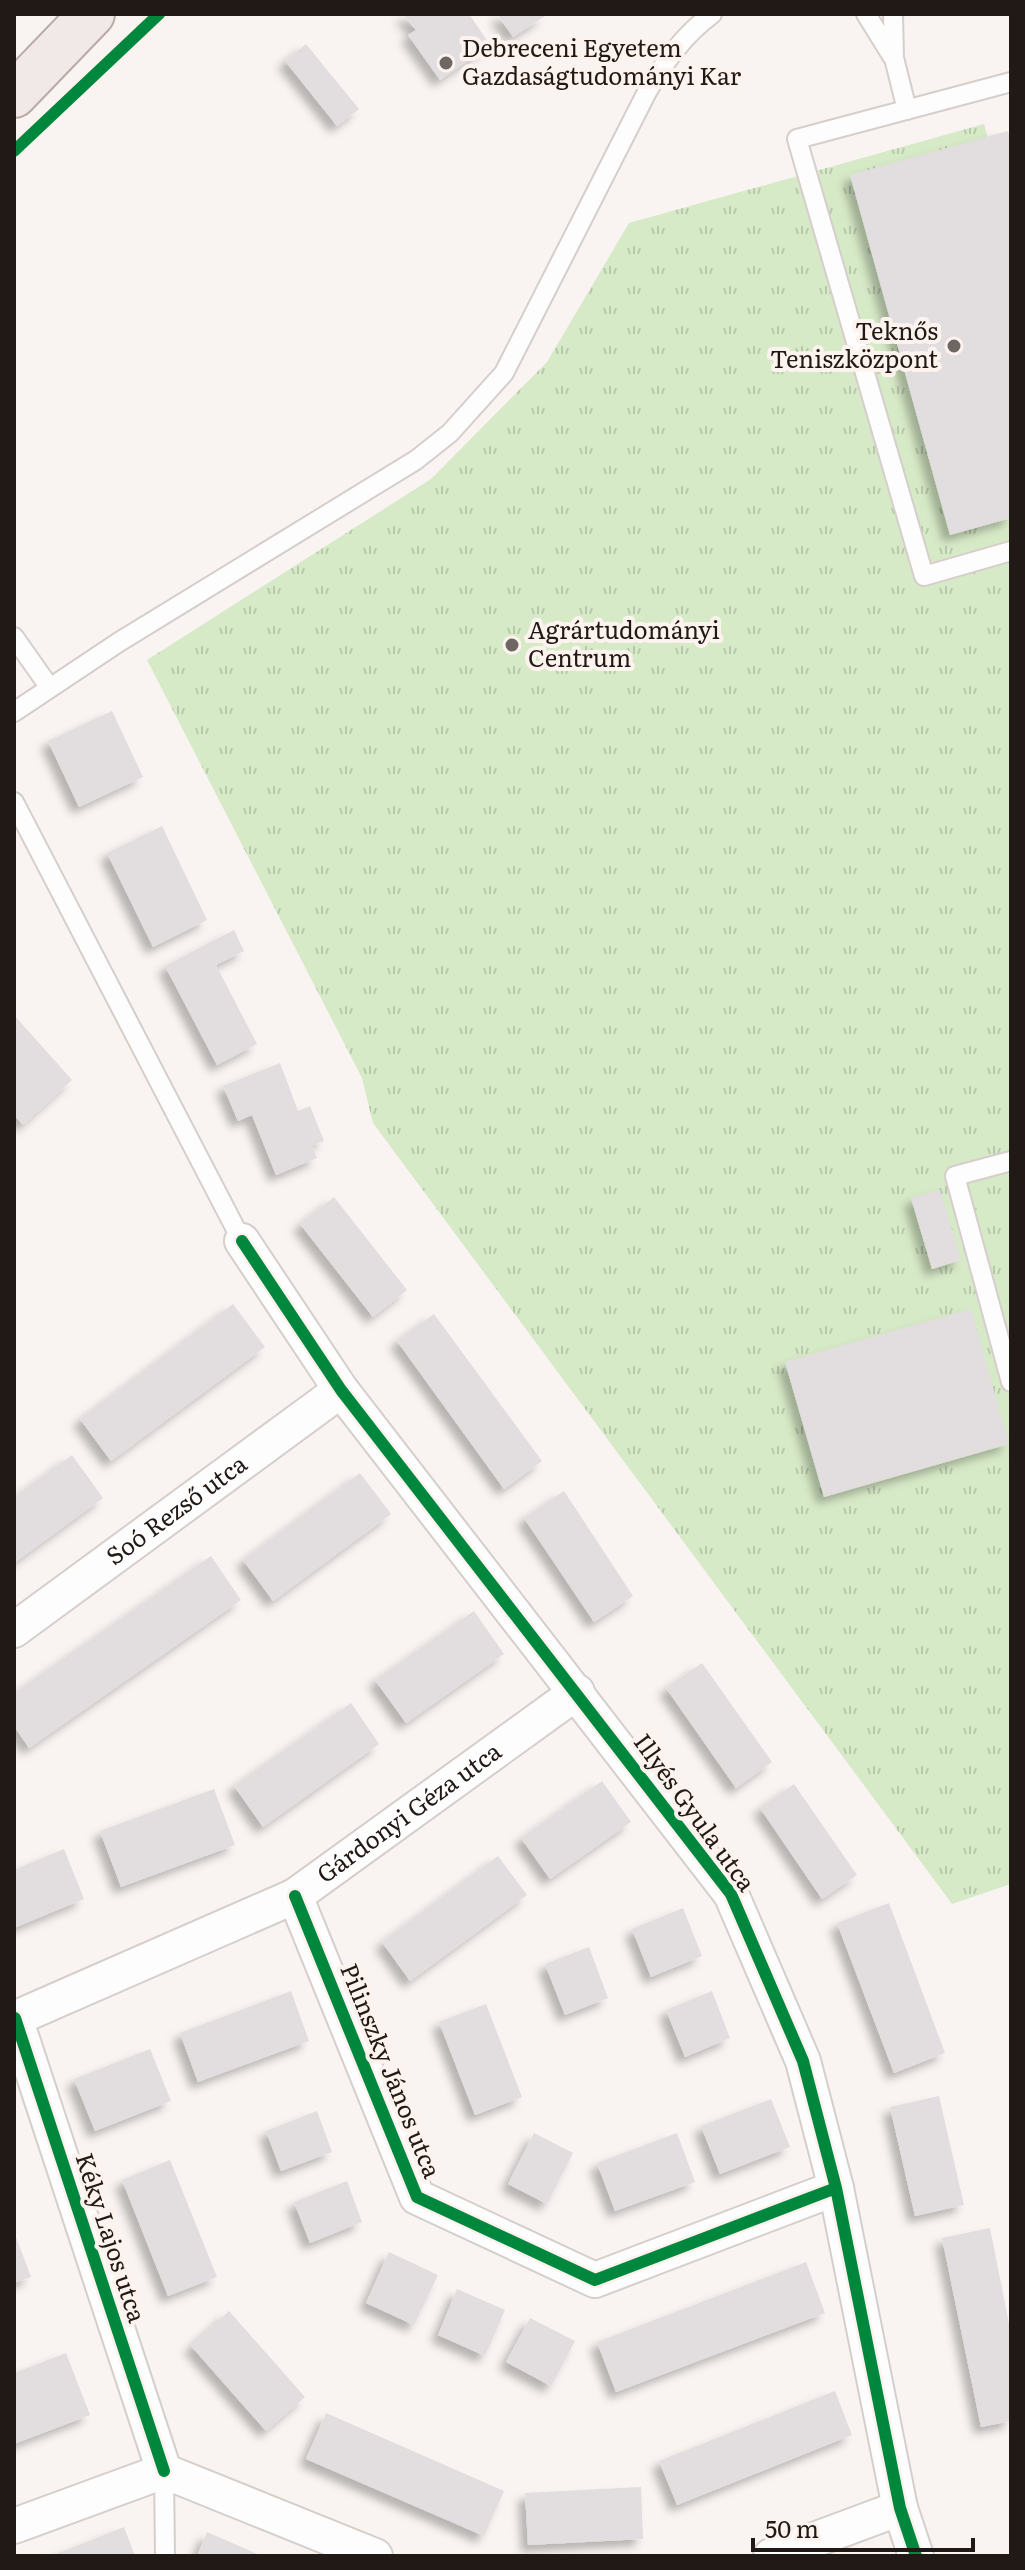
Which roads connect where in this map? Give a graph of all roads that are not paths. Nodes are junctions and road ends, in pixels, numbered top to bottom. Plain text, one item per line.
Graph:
1 (92, 14) edge
2 (712, 14) edge
3 (866, 14) edge
4 (893, 14) edge
5 (894, 58) junction
6 (1011, 82) edge
7 (14, 95) edge
8 (907, 110) junction
9 (1011, 551) edge
10 (14, 637) edge
11 (50, 688) junction
12 (14, 712) edge
13 (14, 802) edge
14 (1011, 1161) edge
15 (242, 1241) joint
16 (1011, 1382) edge
17 (341, 1390) junction
18 (14, 1630) edge
19 (577, 1692) junction
20 (295, 1896) junction
21 (14, 2019) edge
22 (836, 2188) junction
23 (164, 2471) junction
24 (900, 2508) junction
25 (14, 2526) edge
26 (165, 2556) edge
27 (375, 2556) edge
28 (771, 2556) edge
29 (916, 2556) edge

1 - 7 main road
2 - 11 lane
3 - 5 lane
4 - 5 lane
5 - 8 lane
6 - 8 lane
8 - 9 lane
10 - 11 lane
11 - 12 lane
13 - 15 lane
14 - 16 lane
15 - 17 street, Illyés Gyula utca
17 - 18 street, Soó Rezső utca
17 - 19 street, Illyés Gyula utca
19 - 20 street, Gárdonyi Géza utca
19 - 22 street, Illyés Gyula utca
20 - 21 street, Gárdonyi Géza utca
20 - 22 street, Pilinszky János utca
21 - 23 street, Kéky Lajos utca
22 - 24 street, Illyés Gyula utca
23 - 25 street
23 - 26 lane
23 - 27 street
24 - 28 street
24 - 29 street, Illyés Gyula utca

